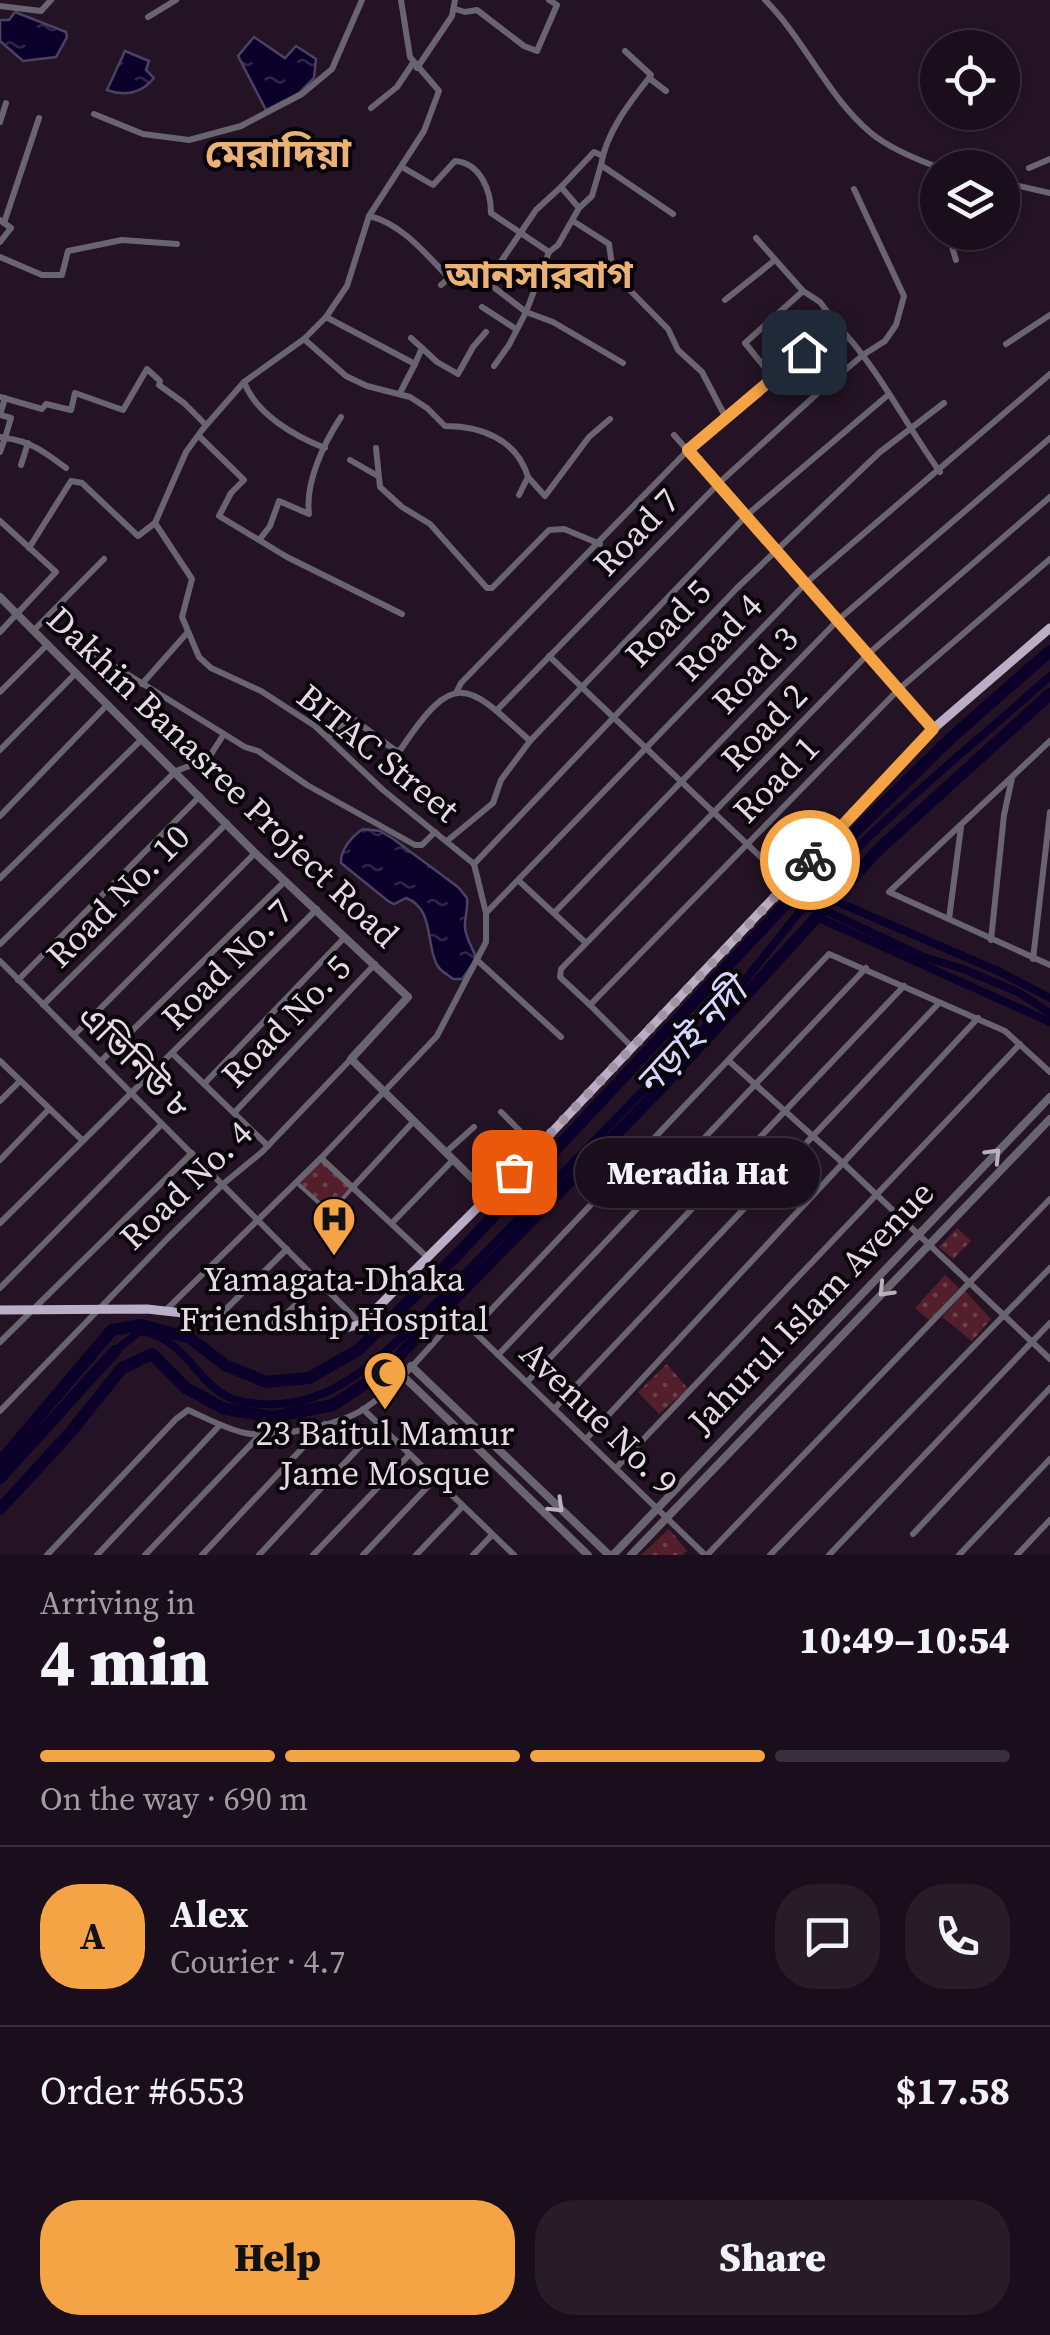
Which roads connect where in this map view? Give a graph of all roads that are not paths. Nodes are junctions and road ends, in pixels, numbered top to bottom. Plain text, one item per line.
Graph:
1 (51, 0) edge
2 (176, 0) edge
3 (362, 0) edge
4 (401, 0) edge
5 (549, 0) edge
6 (765, 0) edge
7 (454, 4) edge
8 (0, 6) edge
9 (148, 17) dead end
10 (625, 52) dead end
11 (415, 65) junction
12 (649, 78) junction
13 (666, 92) dead end
14 (6, 103) dead end
15 (371, 108) dead end
16 (94, 114) dead end
17 (39, 118) dead end
18 (0, 122) edge
19 (920, 158) edge
20 (1050, 159) edge
21 (602, 161) junction
22 (402, 166) junction
23 (1029, 168) dead end
24 (1020, 186) edge
25 (561, 187) junction
26 (854, 189) dead end
27 (1050, 192) edge
28 (579, 208) junction
29 (674, 214) dead end
30 (369, 216) junction
31 (573, 220) junction
32 (2, 222) edge
33 (520, 232) junction
34 (756, 238) dead end
35 (0, 242) edge
36 (177, 244) dead end
37 (953, 250) edge
38 (550, 252) junction
39 (0, 257) edge
40 (775, 260) junction
41 (956, 260) dead end
42 (441, 286) dead end
43 (803, 290) junction
44 (725, 300) dead end
45 (482, 307) dead end
46 (526, 312) junction
47 (1050, 316) edge
48 (326, 317) junction
49 (835, 326) junction
50 (516, 329) junction
51 (486, 332) dead end
52 (411, 338) dead end
53 (304, 340) junction
54 (1006, 344) dead end
55 (422, 348) junction
56 (863, 355) junction
57 (623, 363) dead end
58 (416, 364) junction
59 (494, 366) dead end
60 (1050, 374) edge
61 (774, 379) junction
62 (244, 382) junction
63 (400, 393) junction
64 (888, 395) junction
65 (2, 398) edge
66 (944, 403) dead end
67 (341, 417) dead end
68 (610, 419) dead end
69 (726, 420) junction
70 (206, 425) junction
71 (908, 429) junction
72 (674, 435) dead end
73 (199, 436) junction
74 (2, 437) edge
75 (1050, 438) edge
76 (28, 443) junction
77 (324, 448) junction
78 (376, 448) dead end
79 (688, 450) junction
80 (0, 452) edge
81 (350, 460) dead end
82 (20, 465) dead end
83 (66, 468) dead end
84 (940, 472) junction
85 (377, 476) junction
86 (528, 478) junction
87 (719, 483) junction
88 (519, 495) dead end
89 (1050, 497) edge
90 (747, 516) junction
91 (0, 522) edge
92 (155, 523) junction
93 (260, 539) junction
94 (600, 544) junction
95 (29, 548) junction
96 (776, 550) junction
97 (104, 559) dead end
98 (1050, 559) edge
99 (806, 583) junction
100 (0, 597) edge
101 (18, 614) junction
102 (402, 614) dead end
103 (838, 620) junction
104 (44, 622) junction
105 (1050, 628) edge
106 (34, 630) junction
107 (0, 632) edge
108 (187, 634) junction
109 (48, 644) junction
110 (867, 655) junction
111 (549, 656) junction
112 (76, 673) junction
113 (142, 684) junction
114 (581, 685) junction
115 (899, 688) junction
116 (0, 692) edge
117 (457, 692) junction
118 (108, 704) junction
119 (496, 710) junction
120 (613, 715) junction
121 (933, 729) junction
122 (224, 734) junction
123 (328, 737) junction
124 (143, 738) junction
125 (530, 740) junction
126 (1050, 741) edge
127 (646, 746) junction
128 (0, 750) edge
129 (176, 771) junction
130 (1012, 777) junction
131 (682, 780) junction
132 (201, 796) junction
133 (1050, 812) edge
134 (716, 813) junction
135 (0, 816) edge
136 (228, 822) junction
137 (961, 824) junction
138 (436, 832) junction
139 (447, 841) junction
140 (748, 844) junction
141 (255, 853) junction
142 (474, 864) junction
143 (0, 878) edge
144 (285, 881) junction
145 (518, 881) junction
146 (789, 884) junction
147 (318, 908) junction
148 (555, 912) junction
149 (486, 913) junction
150 (949, 920) junction
151 (346, 936) junction
152 (991, 940) junction
153 (586, 943) junction
154 (0, 944) edge
155 (1034, 959) junction
156 (478, 961) junction
157 (0, 962) edge
158 (375, 964) junction
159 (1050, 965) edge
160 (866, 968) junction
161 (18, 980) junction
162 (904, 986) junction
163 (408, 997) joint
164 (939, 1003) junction
165 (590, 1004) junction
166 (43, 1005) junction
167 (978, 1018) junction
168 (74, 1035) junction
169 (561, 1038) dead end
170 (1020, 1044) junction
171 (631, 1046) junction
172 (172, 1053) junction
173 (351, 1059) junction
174 (729, 1061) junction
175 (0, 1062) edge
176 (100, 1062) junction
177 (1050, 1072) edge
178 (20, 1081) junction
179 (204, 1084) junction
180 (756, 1086) junction
181 (131, 1092) junction
182 (382, 1092) junction
183 (1050, 1097) edge
184 (0, 1101) edge
185 (49, 1108) junction
186 (501, 1112) dead end
187 (234, 1113) junction
188 (785, 1113) junction
189 (1050, 1119) edge
190 (413, 1122) junction
191 (162, 1124) junction
192 (474, 1127) dead end
193 (812, 1136) junction
194 (82, 1140) junction
195 (268, 1146) junction
196 (538, 1148) junction
197 (445, 1152) junction
198 (192, 1153) junction
199 (322, 1158) junction
200 (0, 1160) edge
201 (453, 1160) junction
202 (844, 1164) junction
203 (296, 1183) junction
204 (223, 1184) junction
205 (353, 1187) junction
206 (877, 1194) junction
207 (490, 1196) junction
208 (1050, 1199) edge
209 (258, 1221) junction
210 (0, 1223) edge
211 (392, 1224) junction
212 (918, 1234) junction
213 (929, 1244) junction
214 (286, 1250) junction
215 (428, 1258) junction
216 (1050, 1268) edge
217 (318, 1281) junction
218 (970, 1281) junction
219 (0, 1288) edge
220 (0, 1310) edge
221 (450, 1310) dead end
222 (98, 1311) junction
223 (164, 1311) junction
224 (33, 1312) junction
225 (1004, 1315) junction
226 (219, 1316) junction
227 (458, 1316) junction
228 (1050, 1323) edge
229 (276, 1324) junction
230 (361, 1324) junction
231 (472, 1330) junction
232 (0, 1342) edge
233 (1032, 1342) junction
234 (498, 1355) junction
235 (1050, 1359) edge
236 (411, 1366) junction
237 (402, 1375) junction
238 (526, 1382) junction
239 (1050, 1388) edge
240 (554, 1409) junction
241 (364, 1410) junction
242 (0, 1412) edge
243 (326, 1423) junction
244 (220, 1424) junction
245 (381, 1427) junction
246 (260, 1435) junction
247 (586, 1439) junction
248 (409, 1454) junction
249 (1050, 1458) edge
250 (616, 1468) junction
251 (435, 1479) junction
252 (463, 1506) junction
253 (657, 1508) junction
254 (667, 1518) junction
255 (1050, 1520) edge
256 (913, 1534) dead end
257 (492, 1535) junction
258 (47, 1555) edge
259 (98, 1555) edge
260 (146, 1555) edge
261 (202, 1555) edge
262 (259, 1555) edge
263 (313, 1555) edge
264 (364, 1555) edge
265 (416, 1555) edge
266 (473, 1555) edge
267 (514, 1555) edge
268 (588, 1555) edge
269 (611, 1555) edge
270 (631, 1555) edge
271 (706, 1555) edge
272 (770, 1555) edge
273 (828, 1555) edge
274 (959, 1555) edge
275 (1017, 1555) edge

1 - 8 street
2 - 9 street
3 - 16 street
4 - 11 street
5 - 7 street
6 - 19 street
7 - 11 street
10 - 12 street
11 - 15 street
11 - 22 street
12 - 13 street
12 - 21 street
14 - 18 street
17 - 32 street
20 - 23 street
21 - 25 street
21 - 28 street
21 - 29 street
22 - 30 street
22 - 33 street
24 - 27 street
25 - 28 street
25 - 33 street
26 - 56 street, Road 7
28 - 31 street
30 - 42 street
30 - 48 street
31 - 38 street
31 - 69 street
32 - 35 street
33 - 38 street
33 - 46 street
34 - 40 street
36 - 39 street
37 - 41 street
38 - 46 street
40 - 43 street
40 - 44 street
43 - 49 street
43 - 61 street
45 - 50 street
46 - 50 street
46 - 57 street
47 - 54 street
48 - 53 street
48 - 58 street
49 - 56 street
49 - 61 street
50 - 59 street
51 - 55 street
52 - 55 street
53 - 62 street
53 - 63 street
55 - 58 street
56 - 64 street
56 - 87 street, Road 7
58 - 63 street
60 - 84 street, Road 4
61 - 69 street
62 - 70 street
62 - 77 street
63 - 86 street
64 - 71 street
64 - 90 street
65 - 70 street
65 - 74 street
66 - 71 street, Road 5
67 - 77 street
68 - 86 street
69 - 79 street
70 - 73 street
71 - 84 street
71 - 96 street, Road 5
72 - 79 street
73 - 92 street
73 - 93 street
74 - 76 street
74 - 80 street
75 - 103 street, Road 3
76 - 82 street
76 - 83 street
77 - 93 street
78 - 85 street
79 - 87 street
79 - 94 street
81 - 85 street
84 - 99 street, Road 4
85 - 94 street
86 - 88 street
87 - 90 street
87 - 111 street, Road 7
89 - 110 street, Road 2
90 - 96 street
90 - 114 street
91 - 95 street
92 - 95 street
92 - 108 street
93 - 102 street
94 - 117 street
95 - 101 street
96 - 99 street
96 - 120 street, Road 5
97 - 104 street
98 - 115 street, Road 1
99 - 103 street
99 - 127 street, Road 4
100 - 101 street, Dakhin Banasree Project Road
101 - 106 street, Dakhin Banasree Project Road
101 - 107 street
103 - 110 street
103 - 131 street, Road 3
104 - 106 street
104 - 113 street
105 - 121 main road
106 - 109 street, Dakhin Banasree Project Road
108 - 113 street
108 - 123 street, BITAC Street
109 - 112 street, Dakhin Banasree Project Road
109 - 116 street
110 - 115 street
110 - 134 street, Road 2
111 - 114 street
111 - 119 street, Road 7
112 - 118 street, Dakhin Banasree Project Road
112 - 128 street
113 - 122 street
114 - 120 street
114 - 125 street
115 - 121 street
115 - 140 street, Road 1
117 - 119 street
117 - 123 street
118 - 124 street, Dakhin Banasree Project Road
118 - 135 street
119 - 125 street
120 - 127 street
120 - 142 street, Road 5
121 - 146 main road
122 - 129 street
122 - 138 street
123 - 138 street, BITAC Street
124 - 129 street, Dakhin Banasree Project Road
124 - 143 street
125 - 139 street
126 - 130 street
127 - 131 street
127 - 145 street, Road 4
129 - 132 street, Dakhin Banasree Project Road
129 - 154 street
130 - 137 street
130 - 152 street
131 - 134 street
131 - 148 street, Road 3
132 - 136 street, Dakhin Banasree Project Road
132 - 161 street
133 - 155 street
134 - 140 street
134 - 153 street, Road 2
136 - 141 street, Dakhin Banasree Project Road
136 - 166 street, Road No. 10
137 - 150 street
137 - 150 street
138 - 139 street, BITAC Street
139 - 142 street, BITAC Street
140 - 146 street
140 - 165 street, Road 1
141 - 144 street, Dakhin Banasree Project Road
141 - 168 street
142 - 149 street
144 - 147 street, Dakhin Banasree Project Road
144 - 176 street
145 - 148 street
145 - 149 street, Road 4
146 - 171 main road
147 - 151 street, Dakhin Banasree Project Road
147 - 172 street, Road No. 7
148 - 153 street
149 - 156 street
150 - 152 street
151 - 158 street, Dakhin Banasree Project Road
151 - 179 street
152 - 155 street
153 - 165 street, Road 2
155 - 159 street
156 - 169 street
156 - 182 street
157 - 161 street, এভিনিউ ৮
158 - 163 street, Dakhin Banasree Project Road
158 - 187 street, Road No. 5
160 - 162 street
160 - 174 street
160 - 180 street
161 - 166 street, এভিনিউ ৮
162 - 164 street
162 - 188 street
163 - 173 street, Road No. 4
164 - 167 street
164 - 193 street
165 - 171 street
166 - 168 street, এভিনিউ ৮
167 - 170 street
167 - 202 street
168 - 176 street, এভিনিউ ৮
170 - 177 street
170 - 206 street
171 - 196 main road
172 - 179 street
172 - 181 street, Road No. 7
173 - 182 street
173 - 195 street, Road No. 4
174 - 180 street
174 - 231 street
175 - 178 street
176 - 181 street, এভিনিউ ৮
178 - 184 street
178 - 185 street
179 - 187 street
180 - 188 street
180 - 234 street
181 - 191 street, এভিনিউ ৮
181 - 194 street, Road No. 7
182 - 190 street
182 - 199 street
212 -> 183 street, Jahurul Islam Avenue
185 - 194 street
185 - 200 street
186 - 196 street
187 - 195 street
188 - 193 street
188 - 238 street
189 - 213 street, Jahurul Islam Avenue
190 - 197 street
190 - 205 street
191 - 198 street, এভিনিউ ৮
191 - 219 street
192 - 197 street
193 - 202 street
193 - 240 street
194 - 210 street, Road No. 7
195 - 204 street, Road No. 4
196 - 207 main road
197 - 201 street
198 - 204 street, এভিনিউ ৮
198 - 224 street
199 - 203 street
199 - 205 street
201 - 207 street
201 - 211 street
202 - 206 street
202 - 247 street
203 - 205 street
203 - 209 street
204 - 209 street, এভিনিউ ৮
204 - 222 street, Road No. 4
205 - 211 street
206 - 212 street
206 - 250 street
207 - 215 main road
208 - 218 street
209 - 214 street, এভিনিউ ৮
209 - 223 street
211 - 215 street
212 - 213 street
212 - 253 street, Jahurul Islam Avenue
213 - 218 street
213 -> 254 street, Jahurul Islam Avenue
214 - 217 street, এভিনিউ ৮
214 - 226 street
215 - 230 main road
216 - 225 street
217 - 229 street
217 - 230 street, এভিনিউ ৮
218 - 225 street
218 - 271 street
220 - 224 main road
221 - 227 street
222 - 223 main road
222 - 224 main road
222 - 242 street, Road No. 4
223 - 226 main road
224 - 232 street
225 - 233 street
225 - 272 street
226 - 229 main road
227 - 231 street, Avenue No. 9
227 - 236 street
228 - 233 street
229 - 230 main road
231 - 234 street, Avenue No. 9
233 - 235 street
233 - 273 street
234 - 238 street, Avenue No. 9
236 - 237 street
236 -> 269 street
237 - 241 street
237 - 268 street
238 - 240 street, Avenue No. 9
239 - 256 street
240 - 247 street, Avenue No. 9
241 - 243 street
241 - 245 street
243 - 246 street
243 - 261 street
244 - 246 street
244 - 258 street
244 - 259 street
245 - 248 street
245 - 262 street
246 - 260 street
247 - 250 street, Avenue No. 9
248 - 251 street
248 - 263 street
249 - 274 street
250 - 253 street, Avenue No. 9
251 - 252 street
251 - 264 street
252 - 257 street
252 - 265 street
253 - 254 street, Avenue No. 9
253 - 269 street, Jahurul Islam Avenue
254 - 270 street, Jahurul Islam Avenue
254 - 271 street, Avenue No. 9
255 - 275 street
257 - 266 street
257 - 267 street

